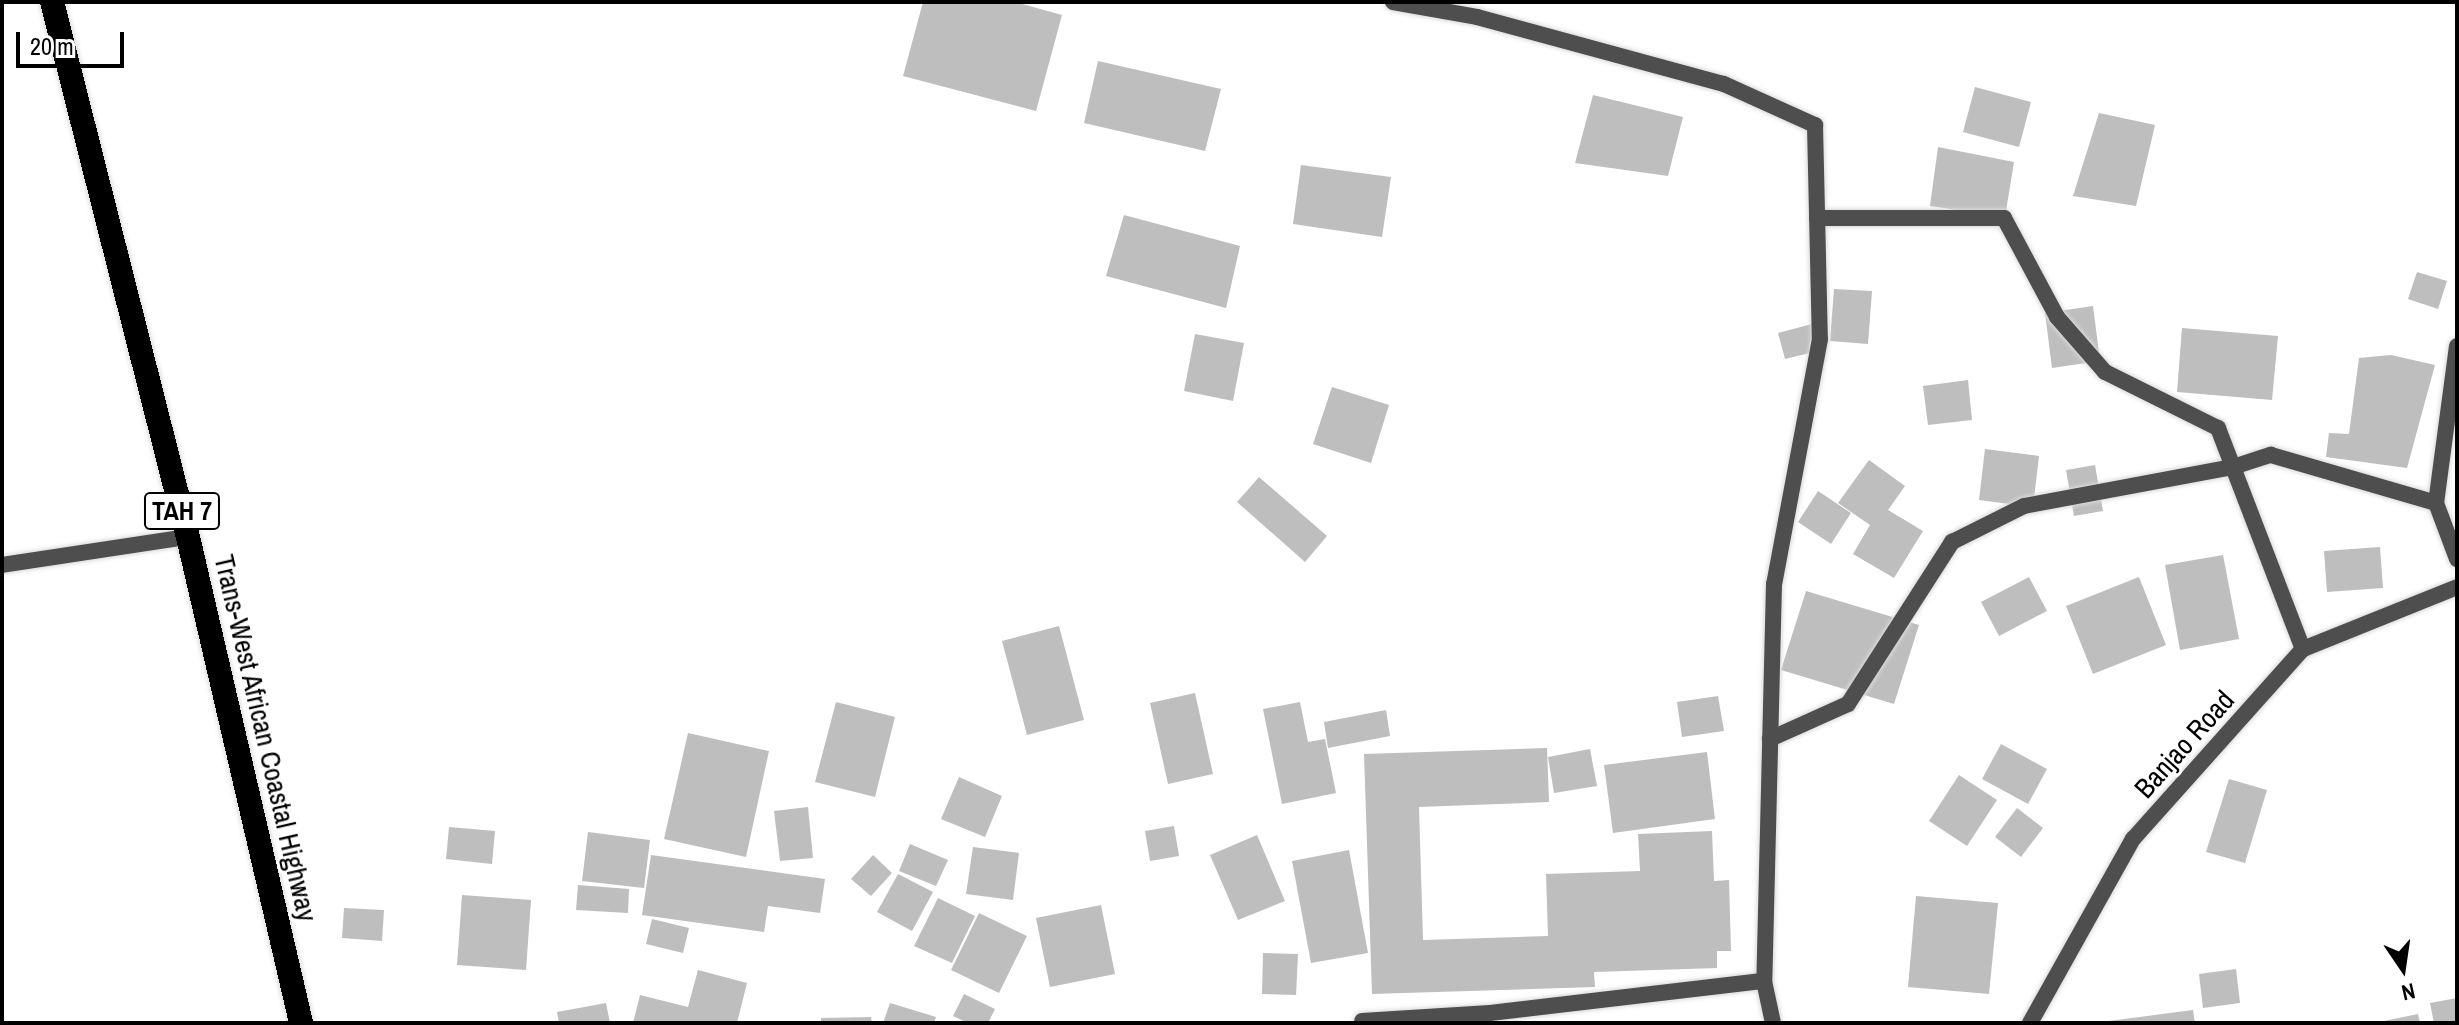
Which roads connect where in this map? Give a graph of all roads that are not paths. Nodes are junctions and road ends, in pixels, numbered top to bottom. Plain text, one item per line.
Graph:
1 (52, 2) edge
2 (1393, 2) edge
3 (1817, 218) junction
4 (2457, 346) edge
5 (2233, 467) junction
6 (2436, 503) junction
7 (188, 537) junction
8 (2457, 559) edge
9 (2, 565) edge
10 (2457, 587) edge
11 (2303, 649) junction
12 (1770, 739) junction
13 (1764, 981) junction
14 (1362, 1021) edge
15 (301, 1023) edge
16 (1773, 1023) edge
17 (2030, 1023) edge

1 - 7 highway, Trans-West African Coastal Highway / TAH 7
2 - 3 street
3 - 5 street
3 - 12 street
4 - 6 street
5 - 6 street
5 - 11 street
5 - 12 street
6 - 8 street
7 - 9 street
7 - 15 highway, Trans-West African Coastal Highway / TAH 7
10 - 11 street, Banjao Road
11 - 17 street, Banjao Road
12 - 13 street
13 - 14 street
13 - 16 street

